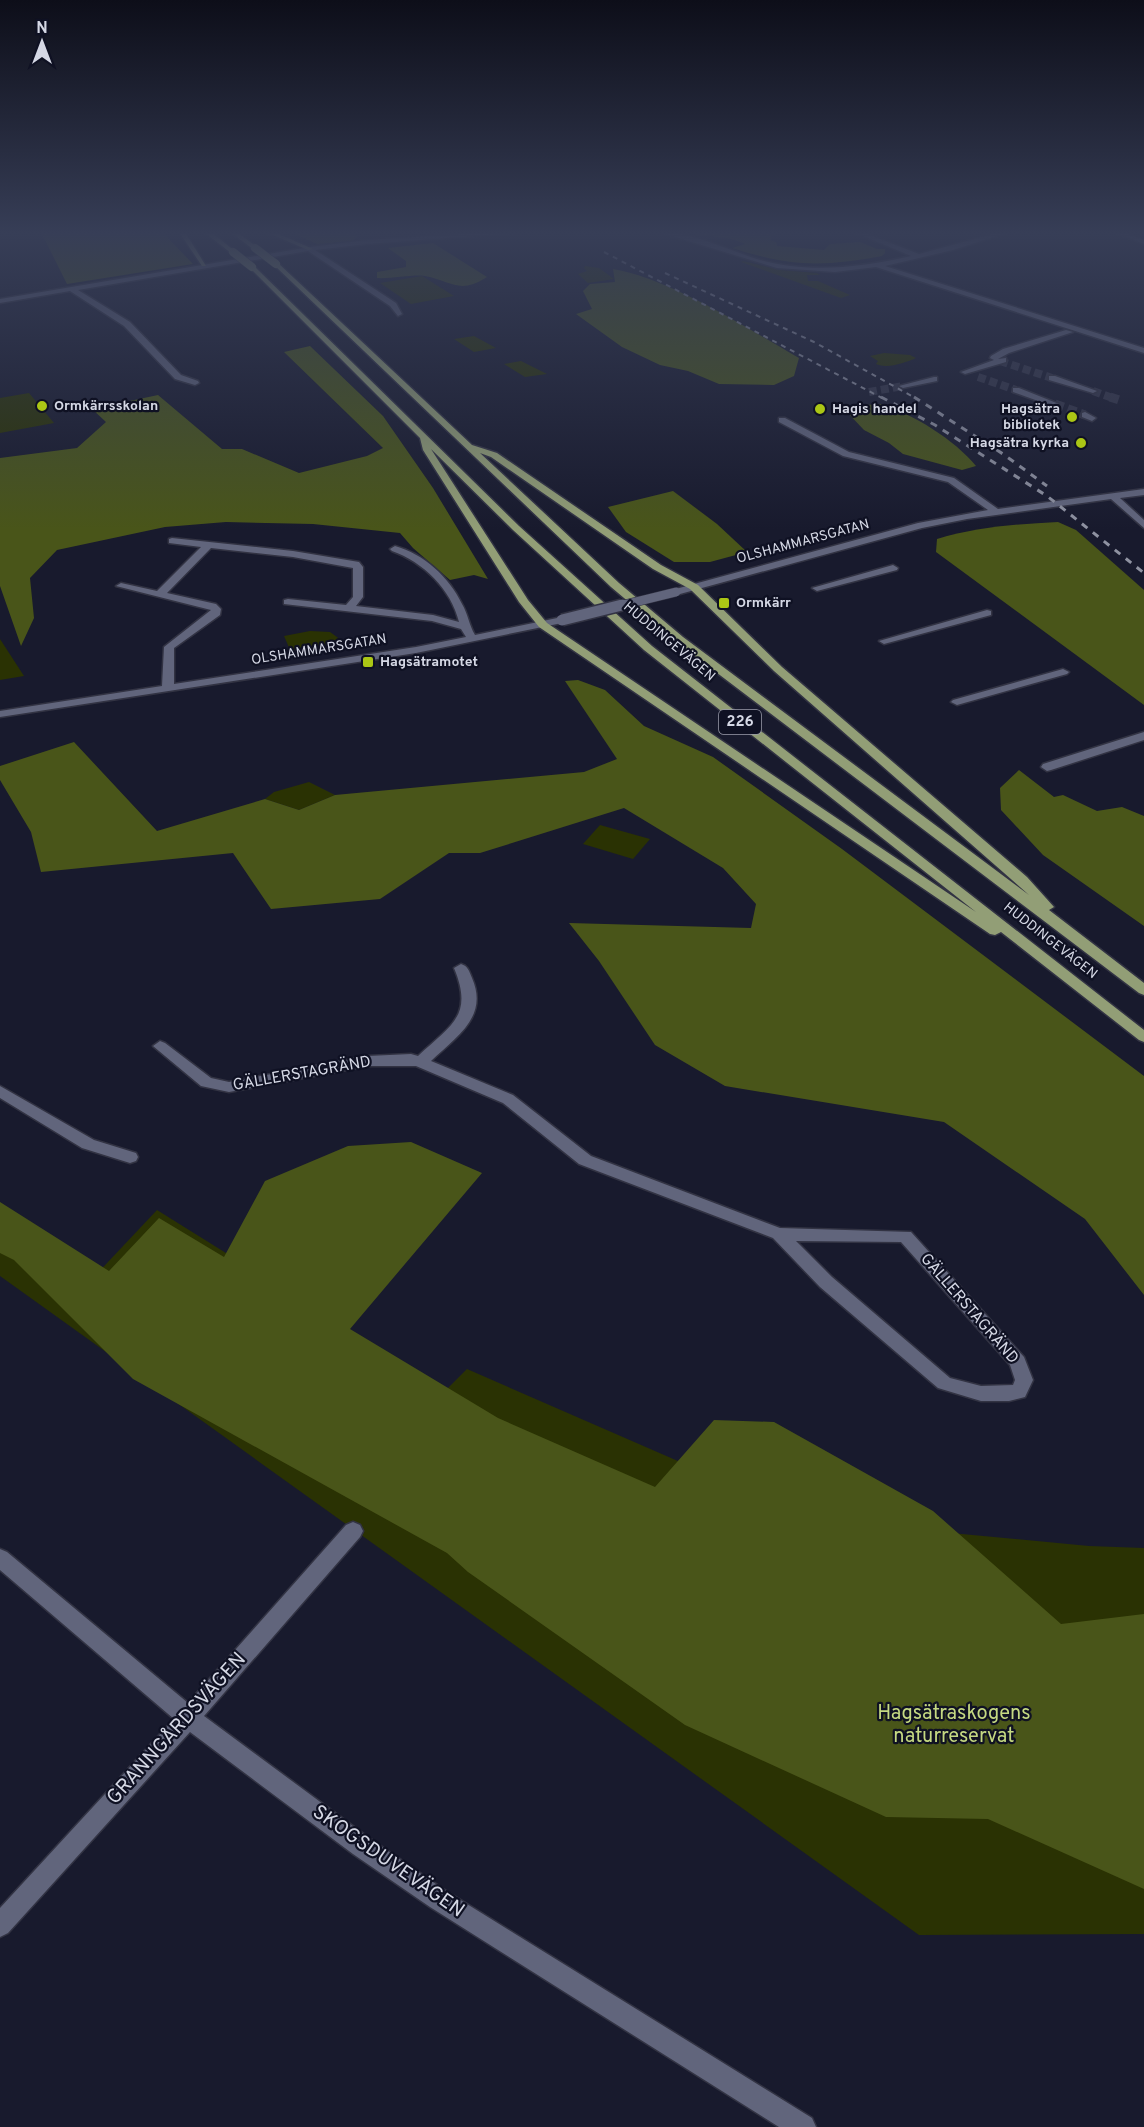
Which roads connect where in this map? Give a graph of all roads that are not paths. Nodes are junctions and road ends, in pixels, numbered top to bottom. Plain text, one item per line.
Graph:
1 (134, 331) edge
2 (317, 331) edge
3 (347, 331) edge
4 (1082, 331) edge
5 (1069, 332) dead end
6 (1144, 351) edge
7 (978, 377) dead end
8 (1053, 378) tunnel mouth
9 (934, 379) dead end
10 (195, 383) dead end
11 (903, 386) tunnel mouth
12 (1016, 390) tunnel mouth
13 (1093, 391) tunnel mouth
14 (1055, 404) tunnel mouth
15 (782, 420) dead end
16 (421, 433) junction
17 (465, 443) junction
18 (1144, 492) edge
19 (1113, 496) junction
20 (995, 511) junction
21 (1144, 525) edge
22 (172, 541) dead end
23 (209, 545) junction
24 (395, 549) dead end
25 (893, 568) dead end
26 (121, 586) dead end
27 (694, 587) junction
28 (818, 588) dead end
29 (160, 594) junction
30 (288, 602) dead end
31 (348, 609) junction
32 (987, 613) dead end
33 (543, 625) junction
34 (465, 627) junction
35 (473, 639) junction
36 (884, 641) dead end
37 (1063, 672) dead end
38 (168, 689) junction
39 (957, 702) dead end
40 (0, 714) edge
41 (1144, 736) edge
42 (1047, 767) dead end
43 (1070, 932) junction
44 (461, 968) dead end
45 (1080, 985) junction
46 (1144, 990) edge
47 (1144, 1037) edge
48 (160, 1046) dead end
49 (421, 1062) junction
50 (0, 1091) edge
51 (130, 1157) dead end
52 (779, 1234) junction
53 (352, 1531) dead end
54 (0, 1558) edge
55 (189, 1718) junction
56 (0, 1925) edge
57 (803, 2127) edge

1 - 10 street
2 - 16 main road, HUDDINGEVÄGEN / 226, bridge
3 - 17 main road, HUDDINGEVÄGEN / 226, bridge
4 - 6 street
5 - 7 street
8 - 13 street
9 - 11 street
12 - 14 street
15 - 20 street
16 - 33 main road
16 - 45 main road, HUDDINGEVÄGEN / 226
17 - 27 main road
17 - 43 main road, HUDDINGEVÄGEN / 226
18 - 19 street, OLSHAMMARSGATAN
19 - 20 street, OLSHAMMARSGATAN
19 - 21 street
20 - 27 street, OLSHAMMARSGATAN
22 - 23 street
23 - 29 street
23 - 31 street
24 - 34 street
25 - 28 street
26 - 29 street
27 - 33 street, OLSHAMMARSGATAN, bridge
27 - 43 main road
29 - 38 street
30 - 31 street, OLSHAMMARSGATAN
31 - 34 street, OLSHAMMARSGATAN
32 - 36 street
33 - 35 street, OLSHAMMARSGATAN
33 - 45 main road
34 - 35 street
35 - 38 street, OLSHAMMARSGATAN
37 - 39 street
38 - 40 street, OLSHAMMARSGATAN
41 - 42 street
43 - 46 main road, HUDDINGEVÄGEN / 226
44 - 49 street
45 - 47 main road, HUDDINGEVÄGEN / 226
48 - 49 street, GÄLLERSTAGRÄND
49 - 52 street, GÄLLERSTAGRÄND
50 - 51 street
52 - 52 street, GÄLLERSTAGRÄND
53 - 55 street, GRANNGÅRDSVÄGEN
54 - 55 street, SKOGSDUVEVÄGEN
55 - 56 street, GRANNGÅRDSVÄGEN
55 - 57 street, SKOGSDUVEVÄGEN

